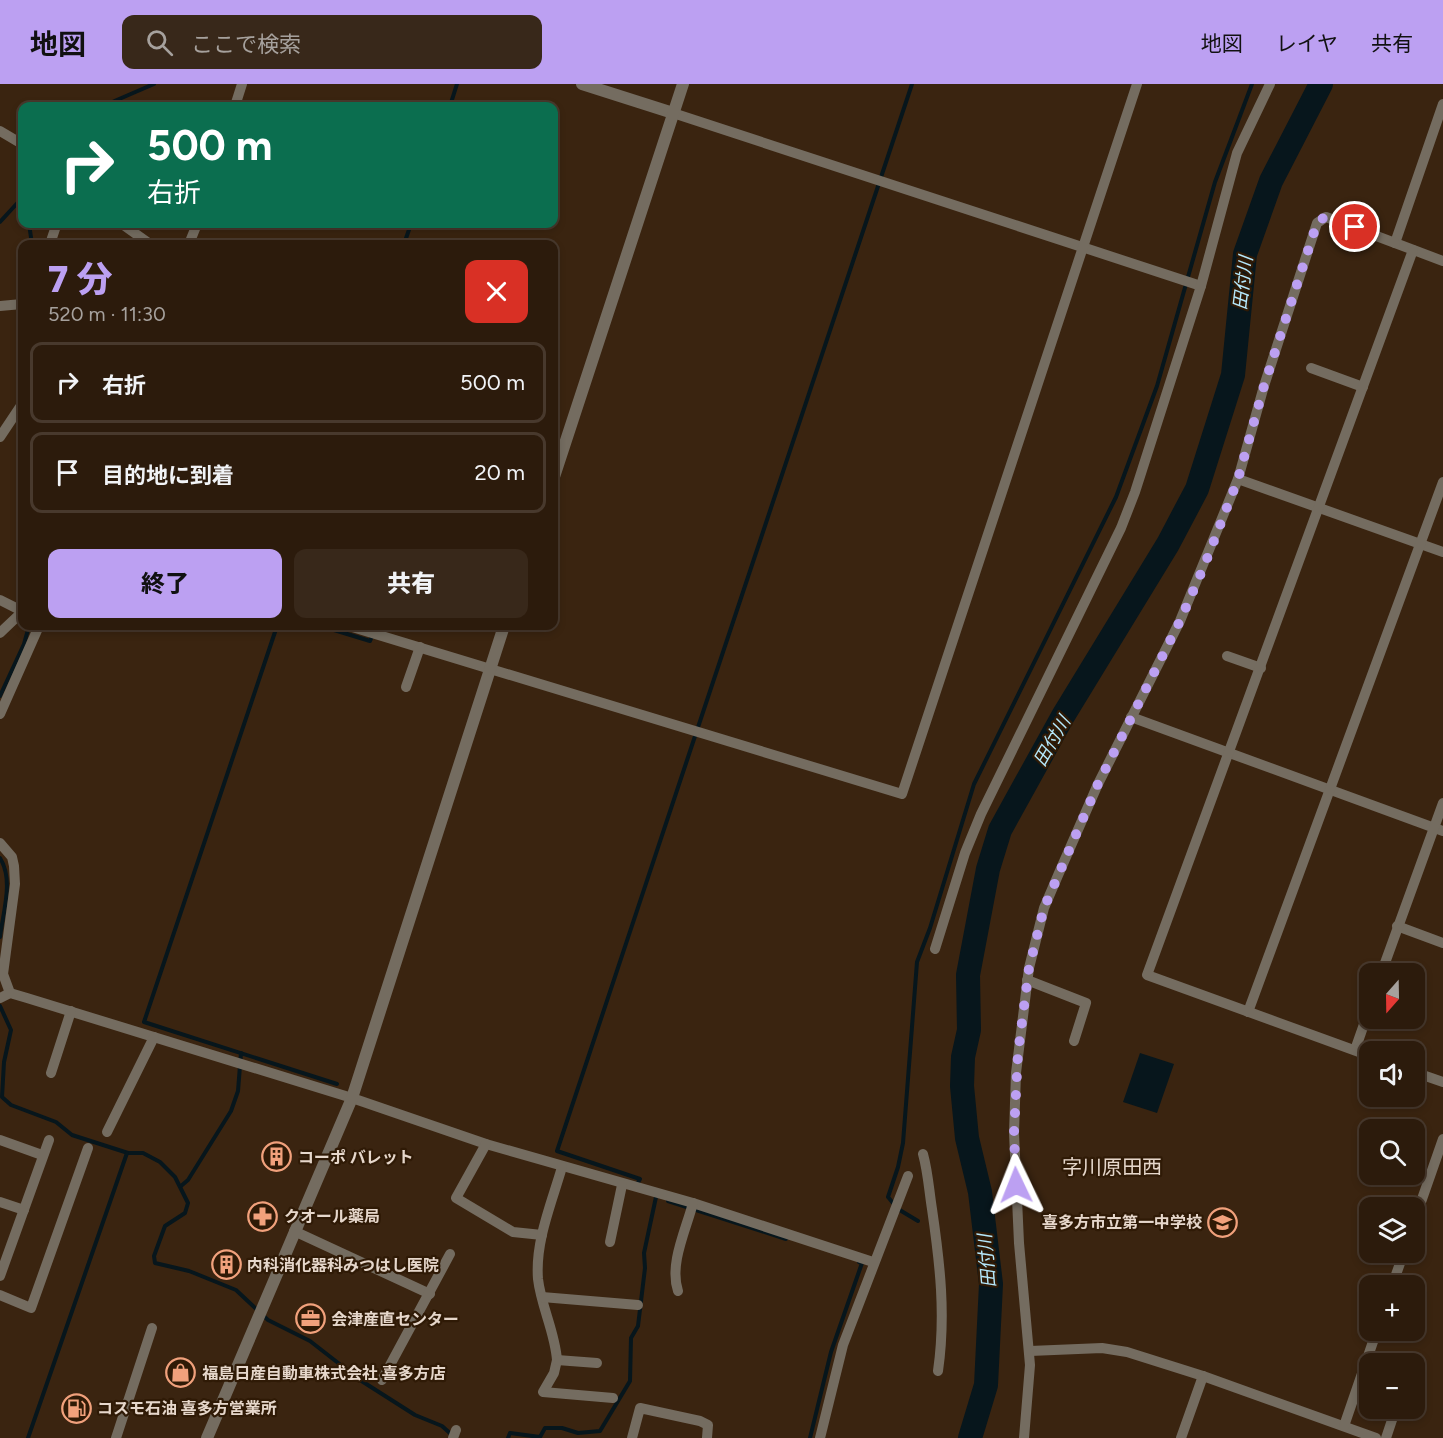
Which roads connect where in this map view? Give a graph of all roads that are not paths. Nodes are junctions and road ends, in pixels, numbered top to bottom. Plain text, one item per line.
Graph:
1 (242, 84) edge
2 (582, 84) edge
3 (683, 84) edge
4 (1137, 84) edge
5 (1270, 84) edge
6 (236, 102) edge
7 (1443, 104) edge
8 (673, 113) junction
9 (0, 131) edge
10 (18, 142) edge
11 (128, 228) edge
12 (144, 240) edge
13 (1395, 243) junction
14 (1083, 249) junction
15 (1413, 250) junction
16 (1443, 261) edge
17 (1201, 286) junction
18 (18, 304) edge
19 (0, 306) edge
20 (1311, 368) dead end
21 (1363, 387) junction
22 (18, 410) edge
23 (0, 437) edge
24 (558, 465) edge
25 (1238, 479) junction
26 (1443, 482) edge
27 (1320, 508) junction
28 (1420, 544) junction
29 (1443, 552) edge
30 (0, 600) edge
31 (18, 610) edge
32 (18, 616) edge
33 (37, 630) edge
34 (372, 630) edge
35 (503, 630) edge
36 (0, 633) edge
37 (420, 647) junction
38 (1227, 656) dead end
39 (489, 668) junction
40 (1261, 668) junction
41 (406, 687) dead end
42 (0, 714) edge
43 (1131, 717) junction
44 (1229, 752) junction
45 (1330, 790) junction
46 (1443, 803) edge
47 (1438, 830) edge
48 (0, 843) edge
49 (1397, 926) junction
50 (1443, 943) edge
51 (935, 949) dead end
52 (1385, 963) edge
53 (1027, 980) junction
54 (5, 996) edge
55 (71, 1011) junction
56 (1248, 1012) junction
57 (1362, 1029) edge
58 (154, 1037) junction
59 (1074, 1041) dead end
60 (1355, 1050) junction
61 (1359, 1052) edge
62 (51, 1073) dead end
63 (1425, 1075) edge
64 (1443, 1082) edge
65 (352, 1098) junction
66 (107, 1132) dead end
67 (1443, 1139) edge
68 (0, 1140) edge
69 (49, 1140) dead end
70 (486, 1144) junction
71 (88, 1148) dead end
72 (923, 1154) dead end
73 (42, 1155) junction
74 (562, 1167) junction
75 (908, 1176) dead end
76 (622, 1185) junction
77 (1423, 1197) edge
78 (0, 1202) edge
79 (693, 1203) junction
80 (24, 1210) junction
81 (294, 1232) junction
82 (542, 1235) junction
83 (610, 1242) dead end
84 (450, 1254) dead end
85 (873, 1262) junction
86 (0, 1276) edge
87 (678, 1291) dead end
88 (430, 1294) junction
89 (0, 1295) edge
90 (542, 1297) junction
91 (638, 1305) dead end
92 (152, 1328) dead end
93 (1373, 1341) edge
94 (1030, 1351) junction
95 (557, 1360) junction
96 (597, 1363) dead end
97 (938, 1371) dead end
98 (1203, 1376) junction
99 (382, 1380) dead end
100 (613, 1398) dead end
101 (1392, 1419) edge
102 (1344, 1426) junction
103 (116, 1438) edge
104 (207, 1438) edge
105 (632, 1438) edge
106 (707, 1438) edge
107 (820, 1438) edge
108 (1024, 1438) edge
109 (1180, 1438) edge
110 (1376, 1438) edge
111 (1386, 1438) edge

1 - 6 street
2 - 8 street
3 - 8 street
4 - 14 street
5 - 17 street
7 - 13 street
8 - 14 street
8 - 24 street
9 - 10 street
11 - 12 street
13 - 15 street
13 - 25 street
14 - 17 street
14 - 39 street
15 - 16 street
15 - 21 street
17 - 51 street
18 - 19 street
20 - 21 street
21 - 27 street
22 - 23 street
25 - 27 street
25 - 43 street
26 - 28 street
27 - 28 street
27 - 40 street
28 - 29 street
28 - 45 street
30 - 31 street
32 - 36 street
33 - 42 street
34 - 37 street
35 - 39 street
37 - 39 street
37 - 41 street
38 - 40 street
39 - 65 street
40 - 44 street
43 - 44 street
43 - 53 street
44 - 45 street
44 - 56 street
45 - 47 street
45 - 56 street
46 - 47 street
47 - 49 street
48 - 54 street
49 - 50 street
49 - 52 street
53 - 59 street
53 - 94 street
54 - 55 street
55 - 58 street
55 - 62 street
56 - 60 street
57 - 60 street
58 - 65 street
58 - 66 street
60 - 61 street
63 - 64 street
65 - 70 street
65 - 81 street
67 - 77 street
68 - 73 street
69 - 73 street
70 - 74 street
70 - 82 street
71 - 89 street
72 - 97 street
73 - 80 street
74 - 76 street
74 - 82 street
75 - 85 street
76 - 79 street
76 - 83 street
78 - 80 street
79 - 85 street
79 - 87 street
80 - 86 street
81 - 88 street
81 - 104 street
82 - 90 street
84 - 88 street
85 - 107 street
88 - 99 street
90 - 91 street
90 - 95 street
92 - 103 street
93 - 102 street
94 - 98 street
94 - 108 street
95 - 96 street
95 - 100 street
98 - 102 street
98 - 109 street
101 - 111 street
102 - 110 street
105 - 106 street

